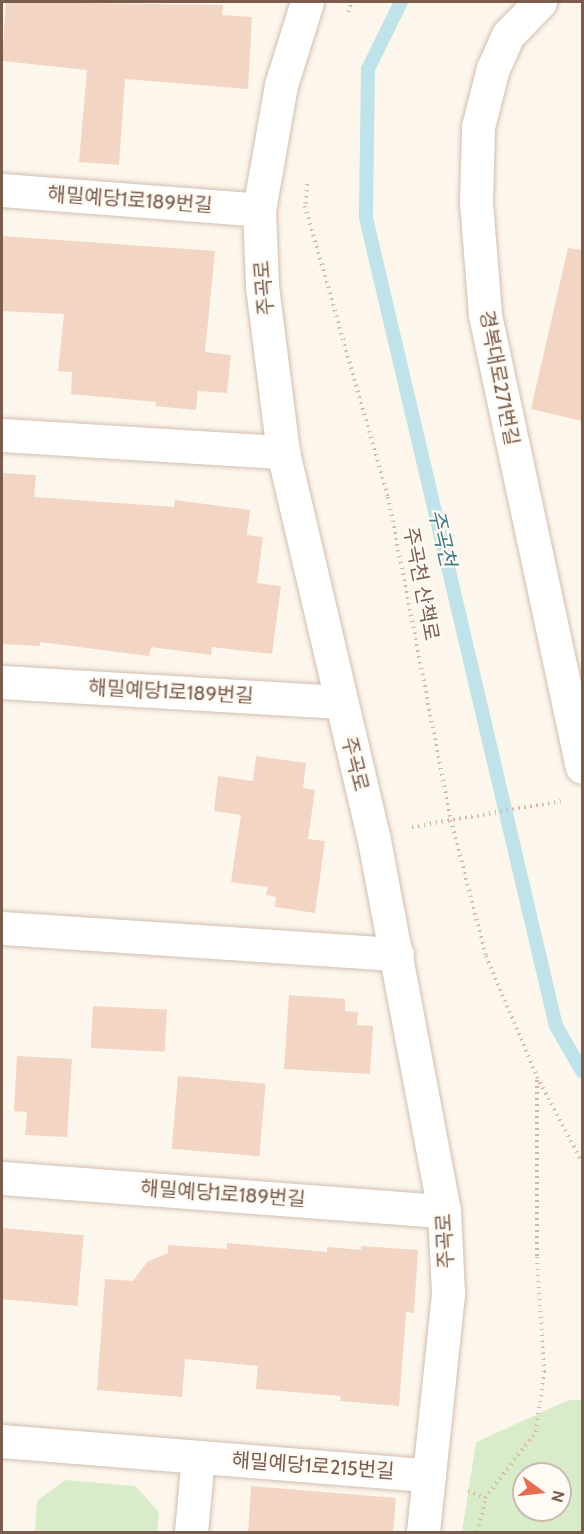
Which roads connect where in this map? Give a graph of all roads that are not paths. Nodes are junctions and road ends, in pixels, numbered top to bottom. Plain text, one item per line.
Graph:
1 (307, 2) edge
2 (540, 2) edge
3 (2, 190) edge
4 (259, 210) junction
5 (2, 435) edge
6 (283, 452) junction
7 (2, 682) edge
8 (340, 702) junction
9 (582, 767) edge
10 (2, 928) edge
11 (397, 954) junction
12 (2, 1178) edge
13 (444, 1210) junction
14 (2, 1441) edge
15 (198, 1457) junction
16 (429, 1475) junction
17 (191, 1533) edge
18 (423, 1533) edge

1 - 4 street, 주곡로
2 - 9 street, 경복대로271번길
3 - 4 street, 해밀예당1로189번길
4 - 6 street, 주곡로
5 - 6 street
6 - 8 street, 주곡로
7 - 8 street, 해밀예당1로189번길
8 - 11 street, 주곡로
10 - 11 street
11 - 13 street, 주곡로
12 - 13 street, 해밀예당1로189번길
13 - 16 street, 주곡로
14 - 15 street, 해밀예당1로215번길
15 - 16 street, 해밀예당1로215번길
15 - 17 street
16 - 18 street, 주곡로

